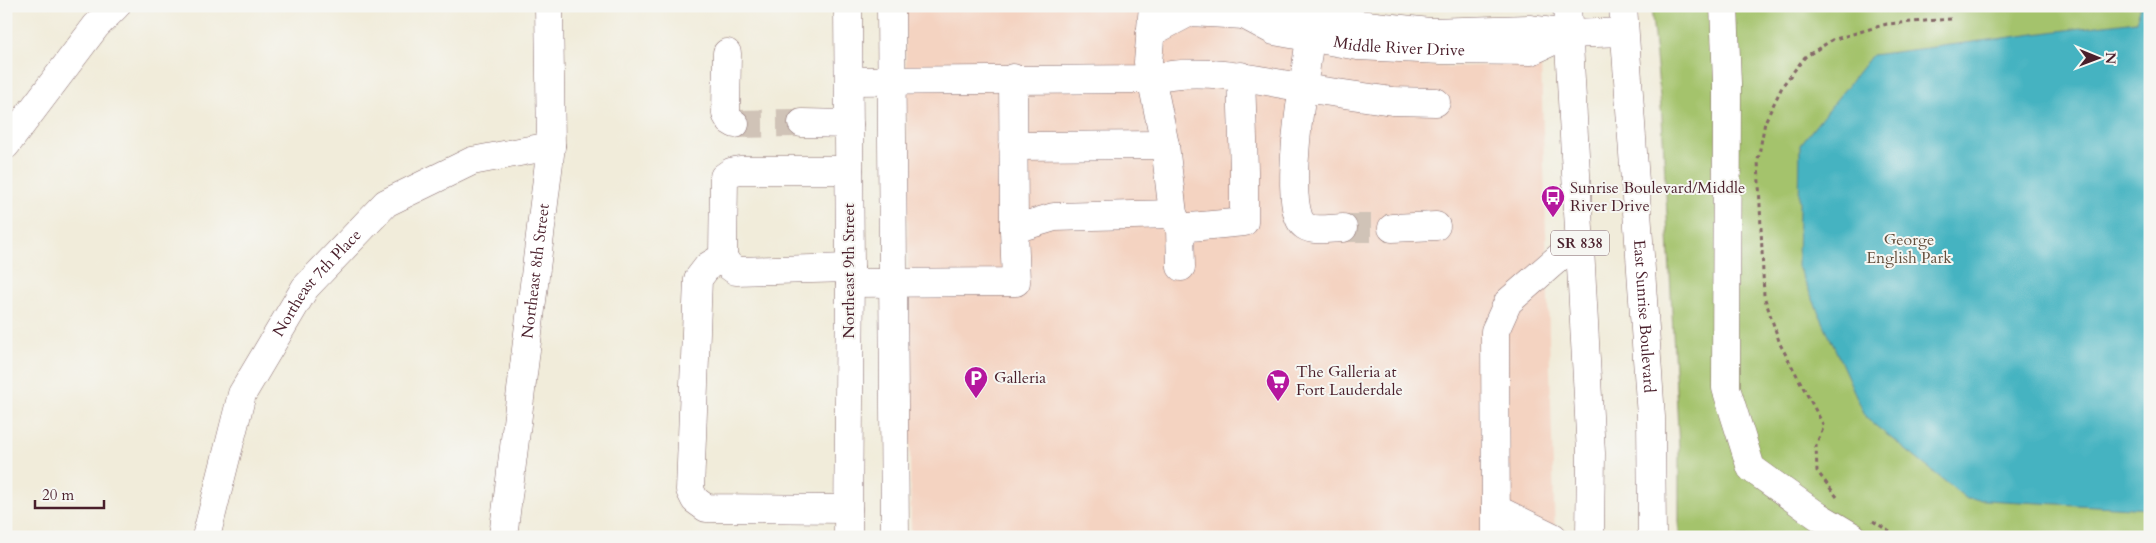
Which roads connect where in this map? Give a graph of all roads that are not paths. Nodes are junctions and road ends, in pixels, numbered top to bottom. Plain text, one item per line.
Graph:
1 (116, 6) edge
2 (549, 6) edge
3 (848, 6) edge
4 (891, 6) edge
5 (1153, 6) edge
6 (1278, 6) edge
7 (1567, 6) edge
8 (1724, 6) edge
9 (1241, 11) edge
10 (1623, 19) edge
11 (1314, 21) edge
12 (1150, 33) junction
13 (1568, 34) junction
14 (727, 53) dead end
15 (1241, 76) junction
16 (1013, 78) junction
17 (1151, 79) junction
18 (892, 80) junction
19 (849, 81) junction
20 (1303, 88) junction
21 (1436, 102) dead end
22 (734, 124) dead end
23 (802, 124) tunnel mouth
24 (849, 124) junction
25 (6, 145) edge
26 (1165, 145) junction
27 (552, 146) junction
28 (1013, 146) junction
29 (849, 170) junction
30 (1176, 221) junction
31 (1436, 226) dead end
32 (1342, 228) tunnel mouth
33 (1392, 228) tunnel mouth
34 (1014, 229) junction
35 (1580, 239) junction
36 (723, 257) junction
37 (1181, 267) dead end
38 (850, 275) junction
39 (893, 283) junction
40 (848, 509) junction
41 (1496, 509) junction
42 (1862, 528) edge
43 (206, 537) edge
44 (503, 537) edge
45 (848, 537) edge
46 (895, 537) edge
47 (1496, 537) edge
48 (1553, 537) edge
49 (1590, 537) edge
50 (1652, 537) edge

1 - 25 street
2 - 27 street, Northeast 8th Street
3 - 19 street, Northeast 9th Street
4 - 18 street
5 - 12 street
6 - 11 street, Middle River Drive
7 - 13 street, SR 838
8 - 42 street
9 - 11 street, Middle River Drive
9 - 12 street
10 - 13 street, Middle River Drive
10 - 50 street, East Sunrise Boulevard
11 - 13 street, Middle River Drive
11 - 20 street
12 - 17 street
13 - 35 street, SR 838
14 - 22 street
15 - 17 street
15 - 20 street
15 - 30 street
16 - 17 street
16 - 18 street
16 - 28 street
17 - 26 street
18 - 19 street
18 - 39 street
19 - 24 street, Northeast 9th Street
20 - 21 street
20 - 32 street
23 - 24 street
24 - 29 street, Northeast 9th Street
26 - 28 street
26 - 30 street
27 - 43 street, Northeast 7th Place
27 - 44 street, Northeast 8th Street
28 - 34 street
29 - 36 street
29 - 38 street, Northeast 9th Street
30 - 34 street
30 - 37 street
31 - 33 street
34 - 39 street
35 - 41 street
35 - 49 street, SR 838
36 - 38 street
36 - 40 street
38 - 39 street
38 - 40 street, Northeast 9th Street
39 - 46 street
40 - 45 street, Northeast 9th Street
41 - 47 street
41 - 48 street

